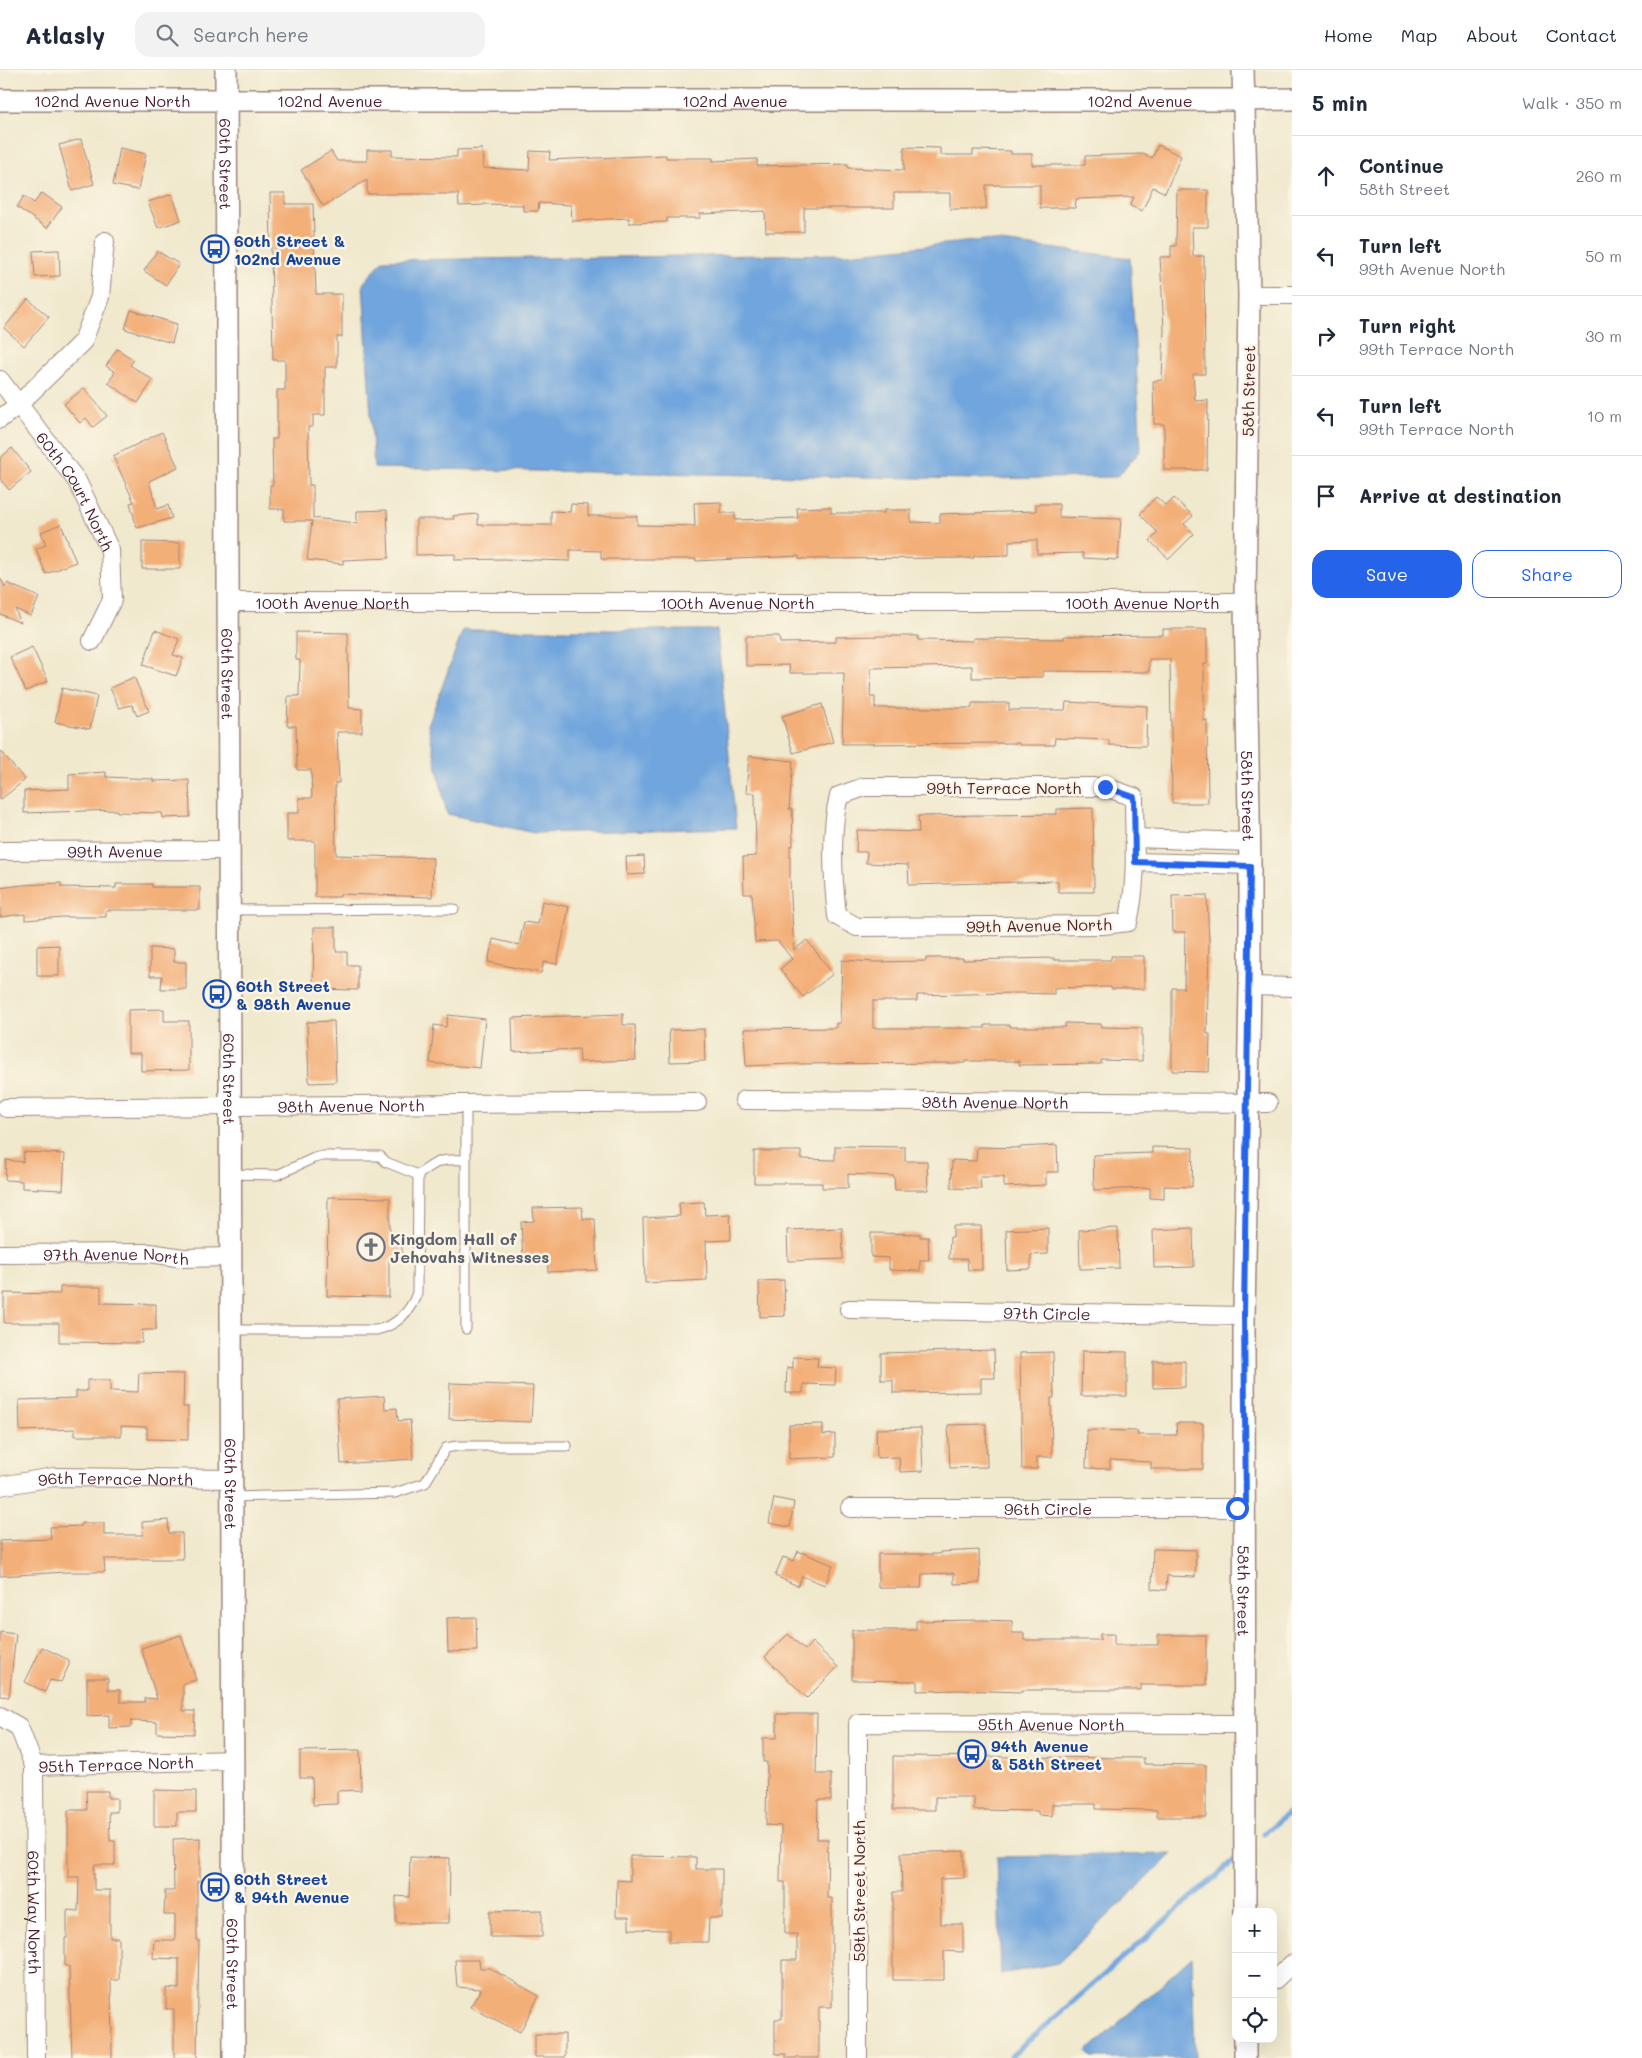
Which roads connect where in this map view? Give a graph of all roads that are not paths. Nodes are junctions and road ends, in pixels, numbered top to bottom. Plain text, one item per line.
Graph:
1 (226, 70) edge
2 (1242, 70) edge
3 (1292, 99) edge
4 (0, 100) edge
5 (226, 100) junction
6 (1243, 100) junction
7 (104, 241) dead end
8 (1292, 294) edge
9 (1249, 295) junction
10 (0, 380) edge
11 (18, 405) junction
12 (0, 419) edge
13 (228, 602) junction
14 (1246, 602) junction
15 (92, 641) dead end
16 (1134, 838) junction
17 (1249, 842) junction
18 (229, 850) junction
19 (0, 851) edge
20 (1135, 862) junction
21 (1250, 866) junction
22 (454, 909) dead end
23 (230, 910) junction
24 (837, 916) joint
25 (1250, 986) junction
26 (1292, 987) edge
27 (744, 1100) dead end
28 (697, 1102) dead end
29 (1257, 1103) junction
30 (466, 1104) junction
31 (230, 1106) junction
32 (6, 1108) dead end
33 (466, 1160) junction
34 (230, 1174) junction
35 (418, 1175) junction
36 (0, 1254) edge
37 (231, 1257) junction
38 (849, 1309) dead end
39 (1244, 1316) junction
40 (466, 1329) dead end
41 (231, 1330) junction
42 (567, 1446) dead end
43 (0, 1486) edge
44 (232, 1488) junction
45 (1246, 1506) junction
46 (850, 1508) dead end
47 (0, 1716) edge
48 (858, 1723) joint
49 (1244, 1724) junction
50 (233, 1760) junction
51 (34, 1766) junction
52 (1245, 1908) edge
53 (1292, 1964) edge
54 (1277, 1977) edge
55 (1245, 2043) edge
56 (36, 2058) edge
57 (234, 2058) edge
58 (858, 2058) edge
59 (1245, 2058) edge

1 - 5 street, 60th Street
2 - 6 street, 58th Street
3 - 6 street
4 - 5 street, 102nd Avenue North
5 - 6 street, 102nd Avenue
5 - 13 street, 60th Street
6 - 9 street, 58th Street
7 - 11 street
8 - 9 street
9 - 14 street, 58th Street
10 - 11 street, 60th Court North
11 - 12 street
11 - 15 street, 60th Court North
13 - 14 street, 100th Avenue North
13 - 18 street, 60th Street
14 - 17 street, 58th Street
16 - 17 street
16 - 20 street, 99th Terrace North
16 - 24 street, 99th Terrace North
17 - 21 street, 58th Street
18 - 19 street, 99th Avenue
18 - 23 street, 60th Street
20 - 21 street
20 - 24 street, 99th Avenue North
21 - 25 street, 58th Street
22 - 23 lane
23 - 31 street, 60th Street
25 - 26 street
25 - 29 street, 58th Street
27 - 29 street, 98th Avenue North
28 - 30 street, 98th Avenue North
29 - 39 street, 58th Street
30 - 31 street, 98th Avenue North
30 - 33 lane
31 - 32 street, 98th Avenue North
31 - 34 street, 60th Street
33 - 35 lane
33 - 40 lane
34 - 35 lane
34 - 37 street, 60th Street
35 - 41 lane
36 - 37 street, 97th Avenue North
37 - 41 street, 60th Street
38 - 39 street, 97th Circle
39 - 45 street, 58th Street
41 - 44 street, 60th Street
42 - 44 lane
43 - 44 street, 96th Terrace North
44 - 50 street, 60th Street
45 - 46 street, 96th Circle
45 - 49 street, 58th Street
47 - 51 street, 95th Terrace North
48 - 49 street, 95th Avenue North
48 - 58 street, 59th Street North
49 - 52 street, 58th Street
50 - 51 street, 95th Terrace North
50 - 57 street, 60th Street
51 - 56 street, 60th Way North
53 - 54 street
55 - 59 street

